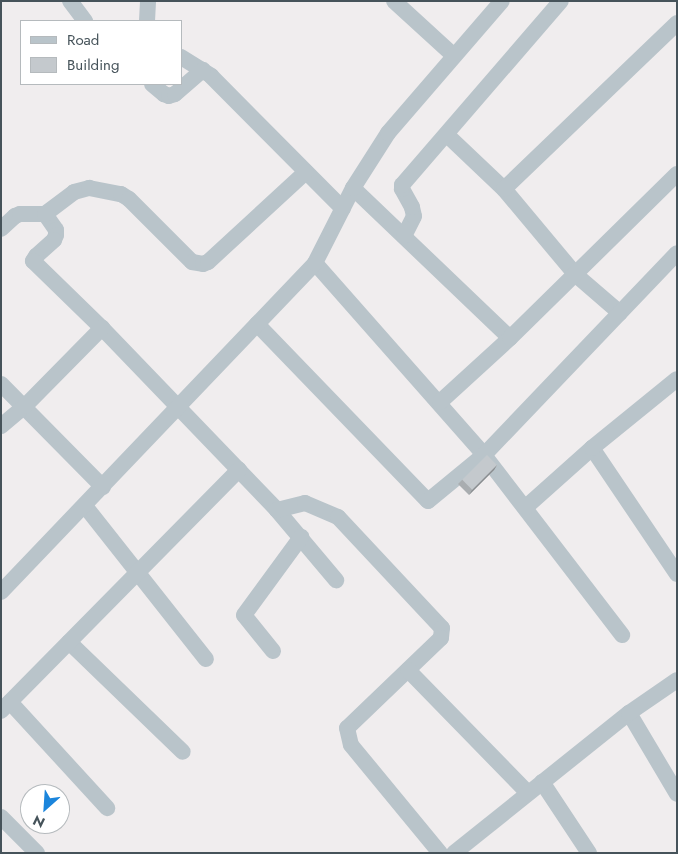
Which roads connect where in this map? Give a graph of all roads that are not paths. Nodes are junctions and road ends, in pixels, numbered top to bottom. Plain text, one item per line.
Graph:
1 (70, 1) edge
2 (148, 1) edge
3 (394, 1) edge
4 (502, 1) edge
5 (561, 1) edge
6 (83, 20) edge
7 (147, 20) edge
8 (677, 23) edge
9 (454, 56) junction
10 (182, 57) edge
11 (203, 70) junction
12 (153, 85) edge
13 (447, 134) junction
14 (306, 172) junction
15 (677, 174) edge
16 (353, 188) junction
17 (504, 189) junction
18 (343, 209) junction
19 (45, 214) junction
20 (1, 229) edge
21 (404, 236) junction
22 (677, 253) edge
23 (315, 263) junction
24 (576, 275) junction
25 (620, 313) junction
26 (257, 324) junction
27 (102, 328) junction
28 (510, 338) junction
29 (677, 379) edge
30 (1, 384) edge
31 (440, 402) junction
32 (25, 406) junction
33 (179, 408) junction
34 (1, 426) edge
35 (592, 448) junction
36 (484, 455) junction
37 (239, 470) junction
38 (103, 487) junction
39 (85, 506) junction
40 (526, 507) junction
41 (278, 510) junction
42 (301, 537) junction
43 (139, 574) junction
44 (677, 574) edge
45 (336, 580) dead end
46 (1, 592) edge
47 (622, 635) dead end
48 (69, 642) junction
49 (273, 651) dead end
50 (206, 659) dead end
51 (408, 670) junction
52 (675, 686) edge
53 (6, 707) edge
54 (629, 713) junction
55 (183, 752) dead end
56 (542, 782) junction
57 (528, 793) junction
58 (677, 794) edge
59 (107, 808) dead end
60 (1, 818) edge
61 (464, 850) edge
62 (37, 853) edge
63 (440, 853) edge
64 (589, 853) edge

1 - 6 street
2 - 7 street
3 - 9 street
4 - 9 street
5 - 13 street
8 - 17 street
9 - 16 street
10 - 11 street
11 - 12 street
11 - 14 street
13 - 17 street
13 - 21 street
14 - 18 street
14 - 19 street
15 - 24 street
16 - 18 street
16 - 21 street
17 - 24 street
18 - 23 street
19 - 20 street
19 - 27 street
21 - 28 street
22 - 25 street
23 - 26 street
23 - 31 street
24 - 25 street
24 - 28 street
25 - 36 street
26 - 33 street
26 - 36 street
27 - 32 street
27 - 33 street
28 - 31 street
29 - 35 street
30 - 32 street
31 - 36 street
32 - 34 street
32 - 38 street
33 - 37 street
33 - 38 street
35 - 40 street
35 - 44 street
36 - 40 street
37 - 41 street
37 - 43 street
38 - 39 street
39 - 43 street
39 - 46 street
40 - 47 street
41 - 42 street
41 - 51 street
42 - 45 street
42 - 49 street
43 - 48 street
43 - 50 street
48 - 53 street
48 - 55 street
51 - 57 street
51 - 63 street
52 - 54 street
53 - 59 street
54 - 56 street
54 - 58 street
56 - 57 street
56 - 64 street
57 - 61 street
60 - 62 street

